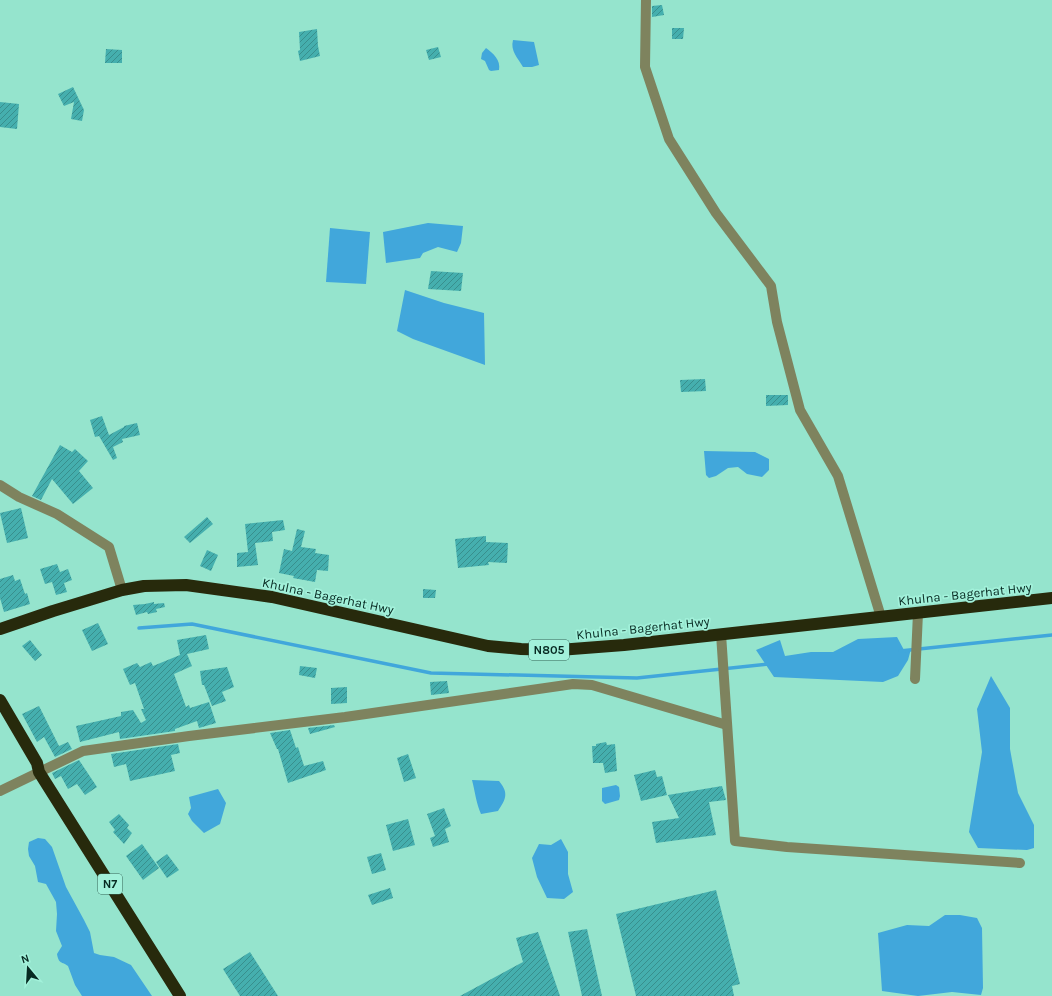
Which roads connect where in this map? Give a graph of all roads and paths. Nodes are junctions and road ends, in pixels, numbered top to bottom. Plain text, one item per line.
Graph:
1 (646, 0) edge
2 (0, 485) edge
3 (122, 590) junction
4 (1052, 598) edge
5 (918, 613) junction
6 (881, 617) junction
7 (0, 629) edge
8 (721, 634) junction
9 (914, 679) dead end
10 (0, 700) edge
11 (0, 714) edge
12 (727, 725) junction
13 (39, 772) junction
14 (0, 791) edge
15 (1020, 863) dead end
16 (180, 996) edge

1 - 6 street
2 - 3 street
3 - 7 highway, Khulna - Bagerhat Hwy / N805
3 - 8 highway, Khulna - Bagerhat Hwy / N805
4 - 5 highway, Khulna - Bagerhat Hwy / N805
5 - 6 highway, Khulna - Bagerhat Hwy / N805
5 - 9 street
6 - 8 highway, Khulna - Bagerhat Hwy / N805
8 - 12 street
10 - 13 highway
11 - 13 highway
12 - 13 street
12 - 15 street
13 - 14 street
13 - 16 highway, N7

